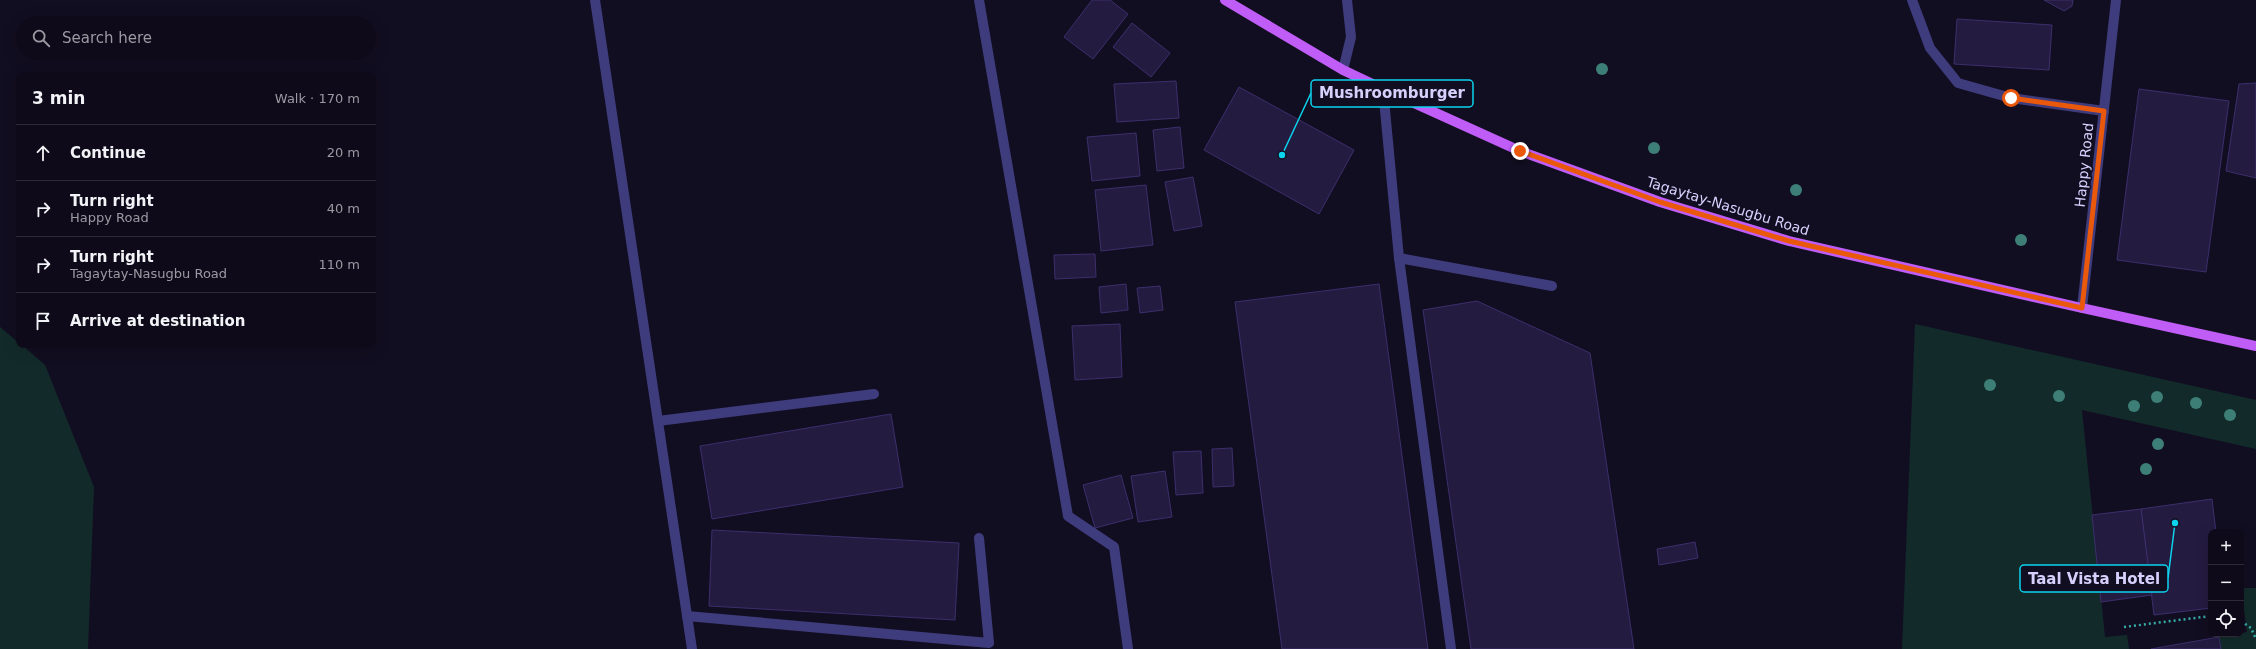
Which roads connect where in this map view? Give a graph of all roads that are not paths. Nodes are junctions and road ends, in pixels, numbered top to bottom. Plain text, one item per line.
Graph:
1 (595, 0) edge
2 (979, 0) edge
3 (1225, 0) edge
4 (1347, 0) edge
5 (1912, 0) edge
6 (2116, 0) edge
7 (1343, 70) junction
8 (1383, 89) junction
9 (2104, 111) junction
10 (1399, 258) junction
11 (1552, 286) dead end
12 (2082, 308) junction
13 (2256, 346) edge
14 (874, 394) dead end
15 (658, 421) junction
16 (979, 538) dead end
17 (687, 616) junction
18 (692, 649) edge
19 (1128, 649) edge
20 (1451, 649) edge

1 - 15 street
2 - 19 street
3 - 7 main road, Tagaytay-Nasugbu Road
4 - 7 street
5 - 9 street
6 - 9 street, Happy Road
7 - 8 main road, Tagaytay-Nasugbu Road
8 - 10 street
8 - 12 main road, Tagaytay-Nasugbu Road
9 - 12 street, Happy Road
10 - 11 street
10 - 20 street
12 - 13 main road, Tagaytay-Nasugbu Road
14 - 15 street
15 - 17 street
16 - 17 street
17 - 18 street

